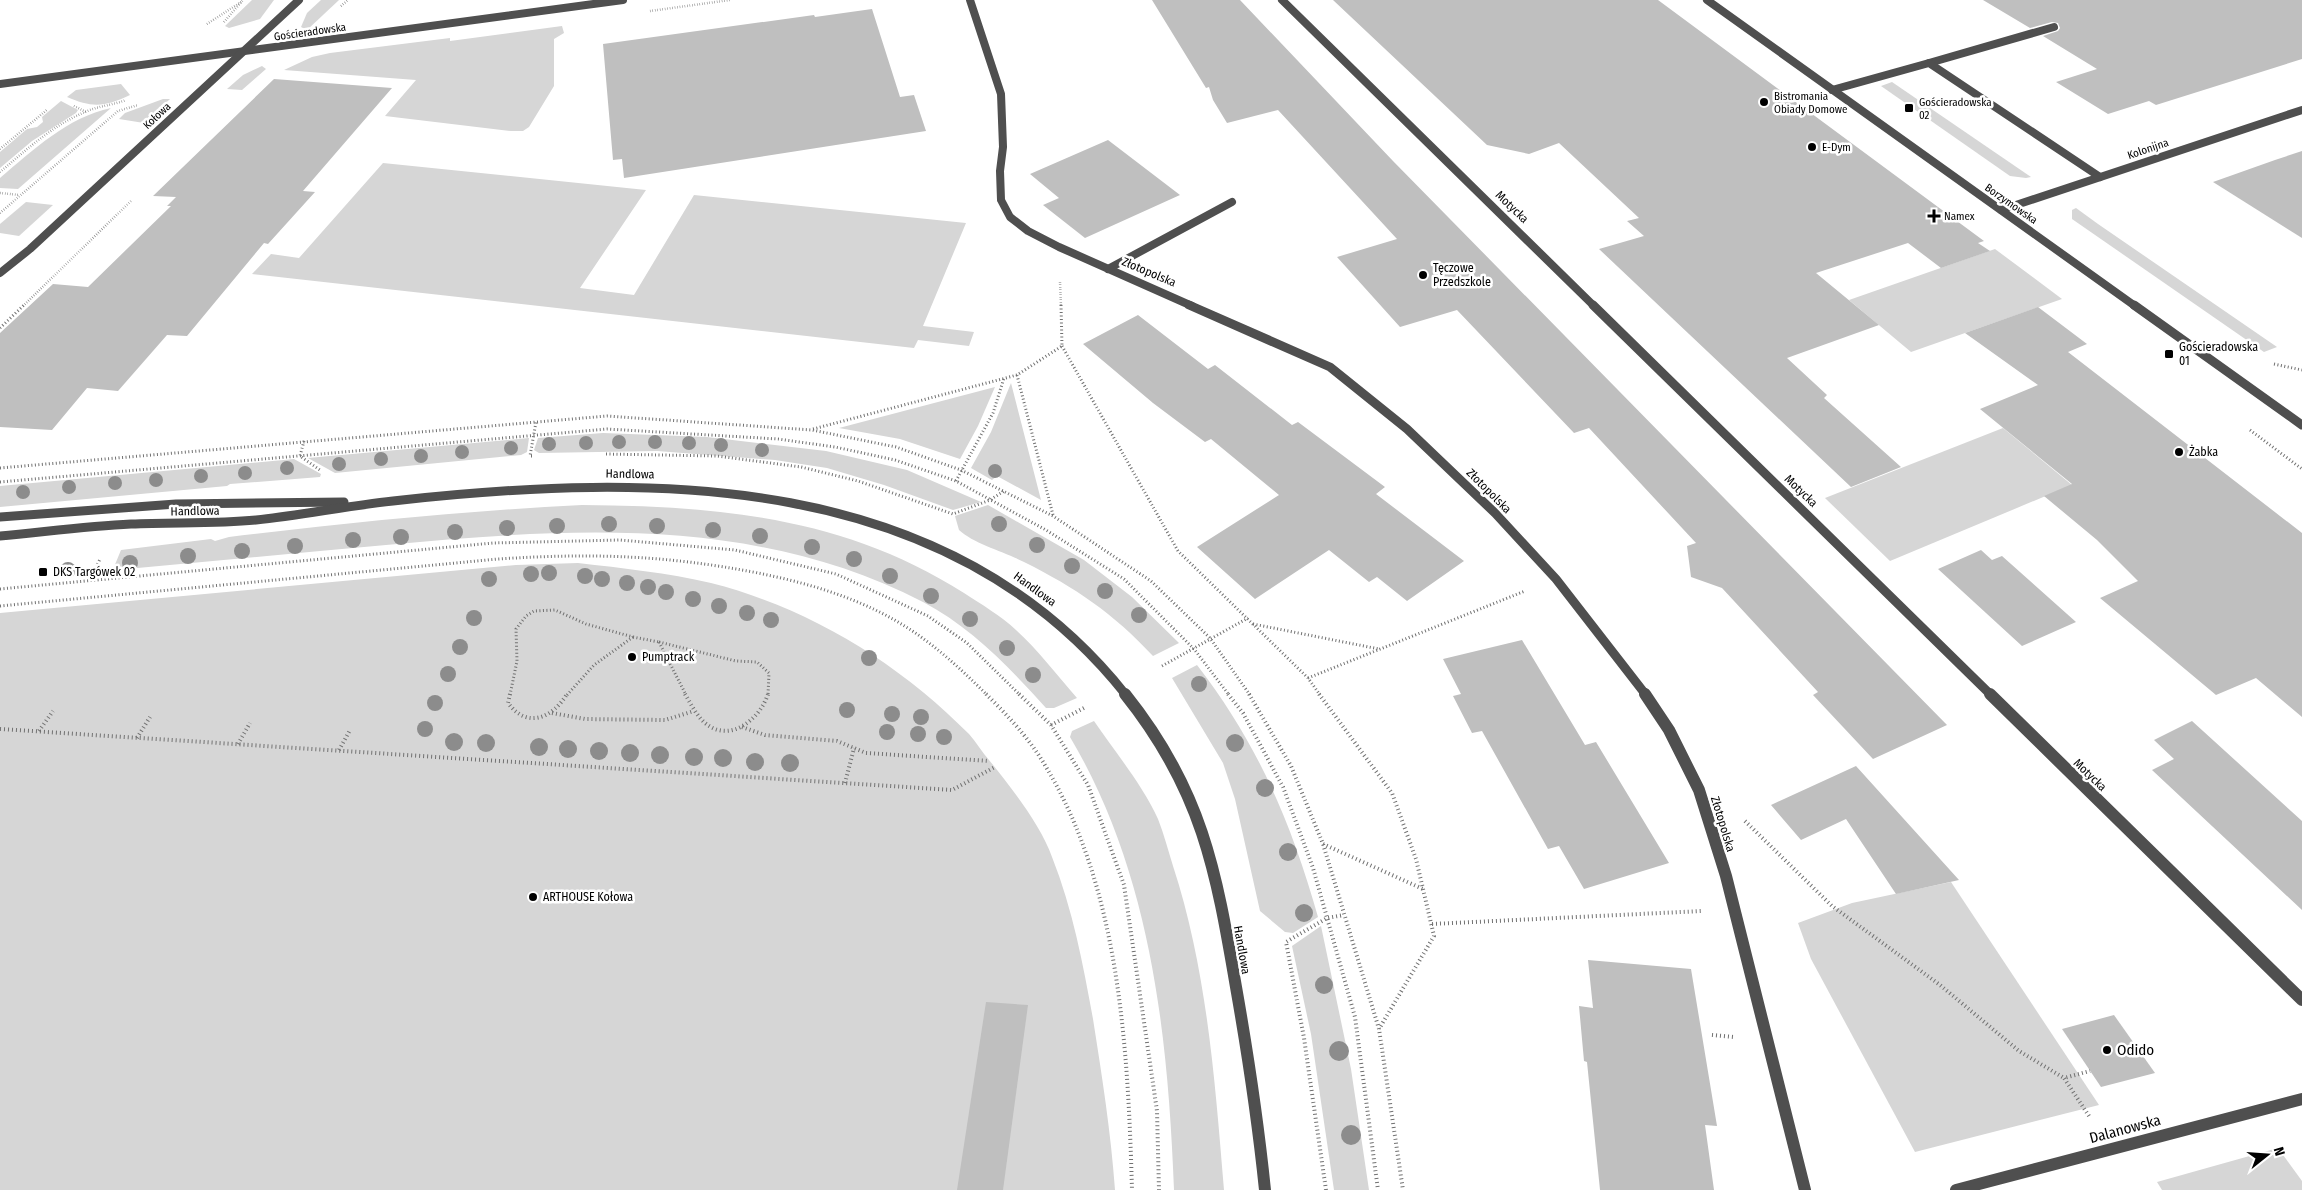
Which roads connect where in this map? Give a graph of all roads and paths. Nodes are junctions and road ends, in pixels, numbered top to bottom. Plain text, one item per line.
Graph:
1 (299, 0) edge
2 (623, 0) edge
3 (970, 0) edge
4 (1282, 0) edge
5 (1707, 0) edge
6 (242, 1) edge
7 (2054, 27) dead end
8 (244, 52) junction
9 (160, 63) junction
10 (1929, 63) junction
11 (0, 84) edge
12 (1832, 90) junction
13 (140, 104) dead end
14 (2302, 110) edge
15 (2100, 177) junction
16 (0, 193) edge
17 (20, 195) junction
18 (136, 196) dead end
19 (1232, 202) dead end
20 (2001, 210) junction
21 (0, 213) edge
22 (1059, 247) junction
23 (30, 249) junction
24 (1108, 268) junction
25 (0, 273) edge
26 (0, 281) edge
27 (0, 328) edge
28 (1062, 346) junction
29 (2269, 363) dead end
30 (2302, 370) edge
31 (1017, 375) junction
32 (1004, 378) junction
33 (2302, 425) edge
34 (812, 430) junction
35 (304, 442) junction
36 (300, 456) junction
37 (530, 456) dead end
38 (520, 457) dead end
39 (0, 468) edge
40 (961, 470) junction
41 (322, 471) dead end
42 (956, 481) junction
43 (0, 482) edge
44 (390, 502) junction
45 (1053, 516) junction
46 (0, 517) edge
47 (0, 536) edge
48 (1556, 579) junction
49 (0, 589) edge
50 (0, 606) edge
51 (1248, 618) junction
52 (1252, 623) junction
53 (633, 638) junction
54 (1210, 638) junction
55 (658, 641) junction
56 (1194, 649) junction
57 (1381, 649) junction
58 (1162, 666) dead end
59 (1308, 678) junction
60 (1084, 708) dead end
61 (53, 711) dead end
62 (694, 711) junction
63 (552, 713) junction
64 (150, 717) dead end
65 (250, 723) dead end
66 (1051, 725) junction
67 (742, 728) junction
68 (0, 729) edge
69 (350, 730) dead end
70 (38, 731) junction
71 (137, 738) junction
72 (238, 744) junction
73 (854, 748) junction
74 (339, 750) junction
75 (990, 761) dead end
76 (995, 766) dead end
77 (845, 783) junction
78 (1699, 790) junction
79 (1323, 844) junction
80 (1423, 889) junction
81 (1693, 911) dead end
82 (1344, 915) junction
83 (1327, 918) junction
84 (1432, 924) junction
85 (2302, 1000) edge
86 (1379, 1029) junction
87 (2090, 1071) dead end
88 (2064, 1078) junction
89 (2302, 1099) edge
90 (2089, 1116) dead end
91 (1132, 1190) edge
92 (1159, 1190) edge
93 (1265, 1190) edge
94 (1326, 1190) edge
95 (1378, 1190) edge
96 (1403, 1190) edge
97 (1805, 1190) edge
98 (1956, 1190) edge

1 - 8 street, Kołowa
2 - 8 street, Gościeradowska
3 - 22 street, Złotopolska
4 - 85 street, Motycka
5 - 12 street, Borzymowska
6 - 9 path
7 - 10 street
8 - 9 street, Gościeradowska
8 - 23 street, Kołowa
9 - 11 street, Gościeradowska
10 - 12 street
10 - 15 street
12 - 20 street, Borzymowska
13 - 17 path
14 - 15 street, Kolonijna
15 - 20 street, Kolonijna
16 - 17 path
17 - 21 path
18 - 27 path
19 - 24 street
20 - 33 street, Borzymowska
22 - 24 street, Złotopolska
22 - 28 path
23 - 25 street, Kołowa
23 - 26 street, Kołowa
24 - 48 street, Złotopolska
28 - 31 path
28 - 51 path
29 - 30 path
31 - 32 path
31 - 45 path
32 - 34 path
32 - 40 path
34 - 35 path
34 - 40 path
35 - 36 path
35 - 39 path
36 - 41 path
36 - 42 path
36 - 43 path
37 - 38 path
40 - 42 path
40 - 45 path
42 - 56 path
44 - 46 street, Handlowa
44 - 47 street, Handlowa
44 - 93 street, Handlowa
45 - 54 path
48 - 57 path
48 - 78 street, Złotopolska
49 - 66 path
50 - 91 path
51 - 52 path
51 - 54 path
52 - 57 path
52 - 59 path
53 - 55 path
53 - 63 path
53 - 63 path
54 - 56 path
54 - 79 path
55 - 62 path
55 - 67 path
56 - 58 path
56 - 83 path
57 - 59 path
59 - 80 path
60 - 66 path
61 - 70 path
62 - 63 path
62 - 67 path
64 - 71 path
65 - 72 path
66 - 92 path
67 - 73 path
68 - 70 path
69 - 74 path
70 - 71 path
71 - 72 path
72 - 74 path
73 - 75 path
73 - 77 path
74 - 77 path
76 - 77 path
78 - 88 path
78 - 97 street, Złotopolska
79 - 80 path
79 - 82 path
80 - 84 path
81 - 84 path
82 - 83 path
82 - 86 path
83 - 94 path
83 - 95 path
84 - 86 path
86 - 96 path
87 - 88 path
88 - 90 path
89 - 98 street, Dalanowska

